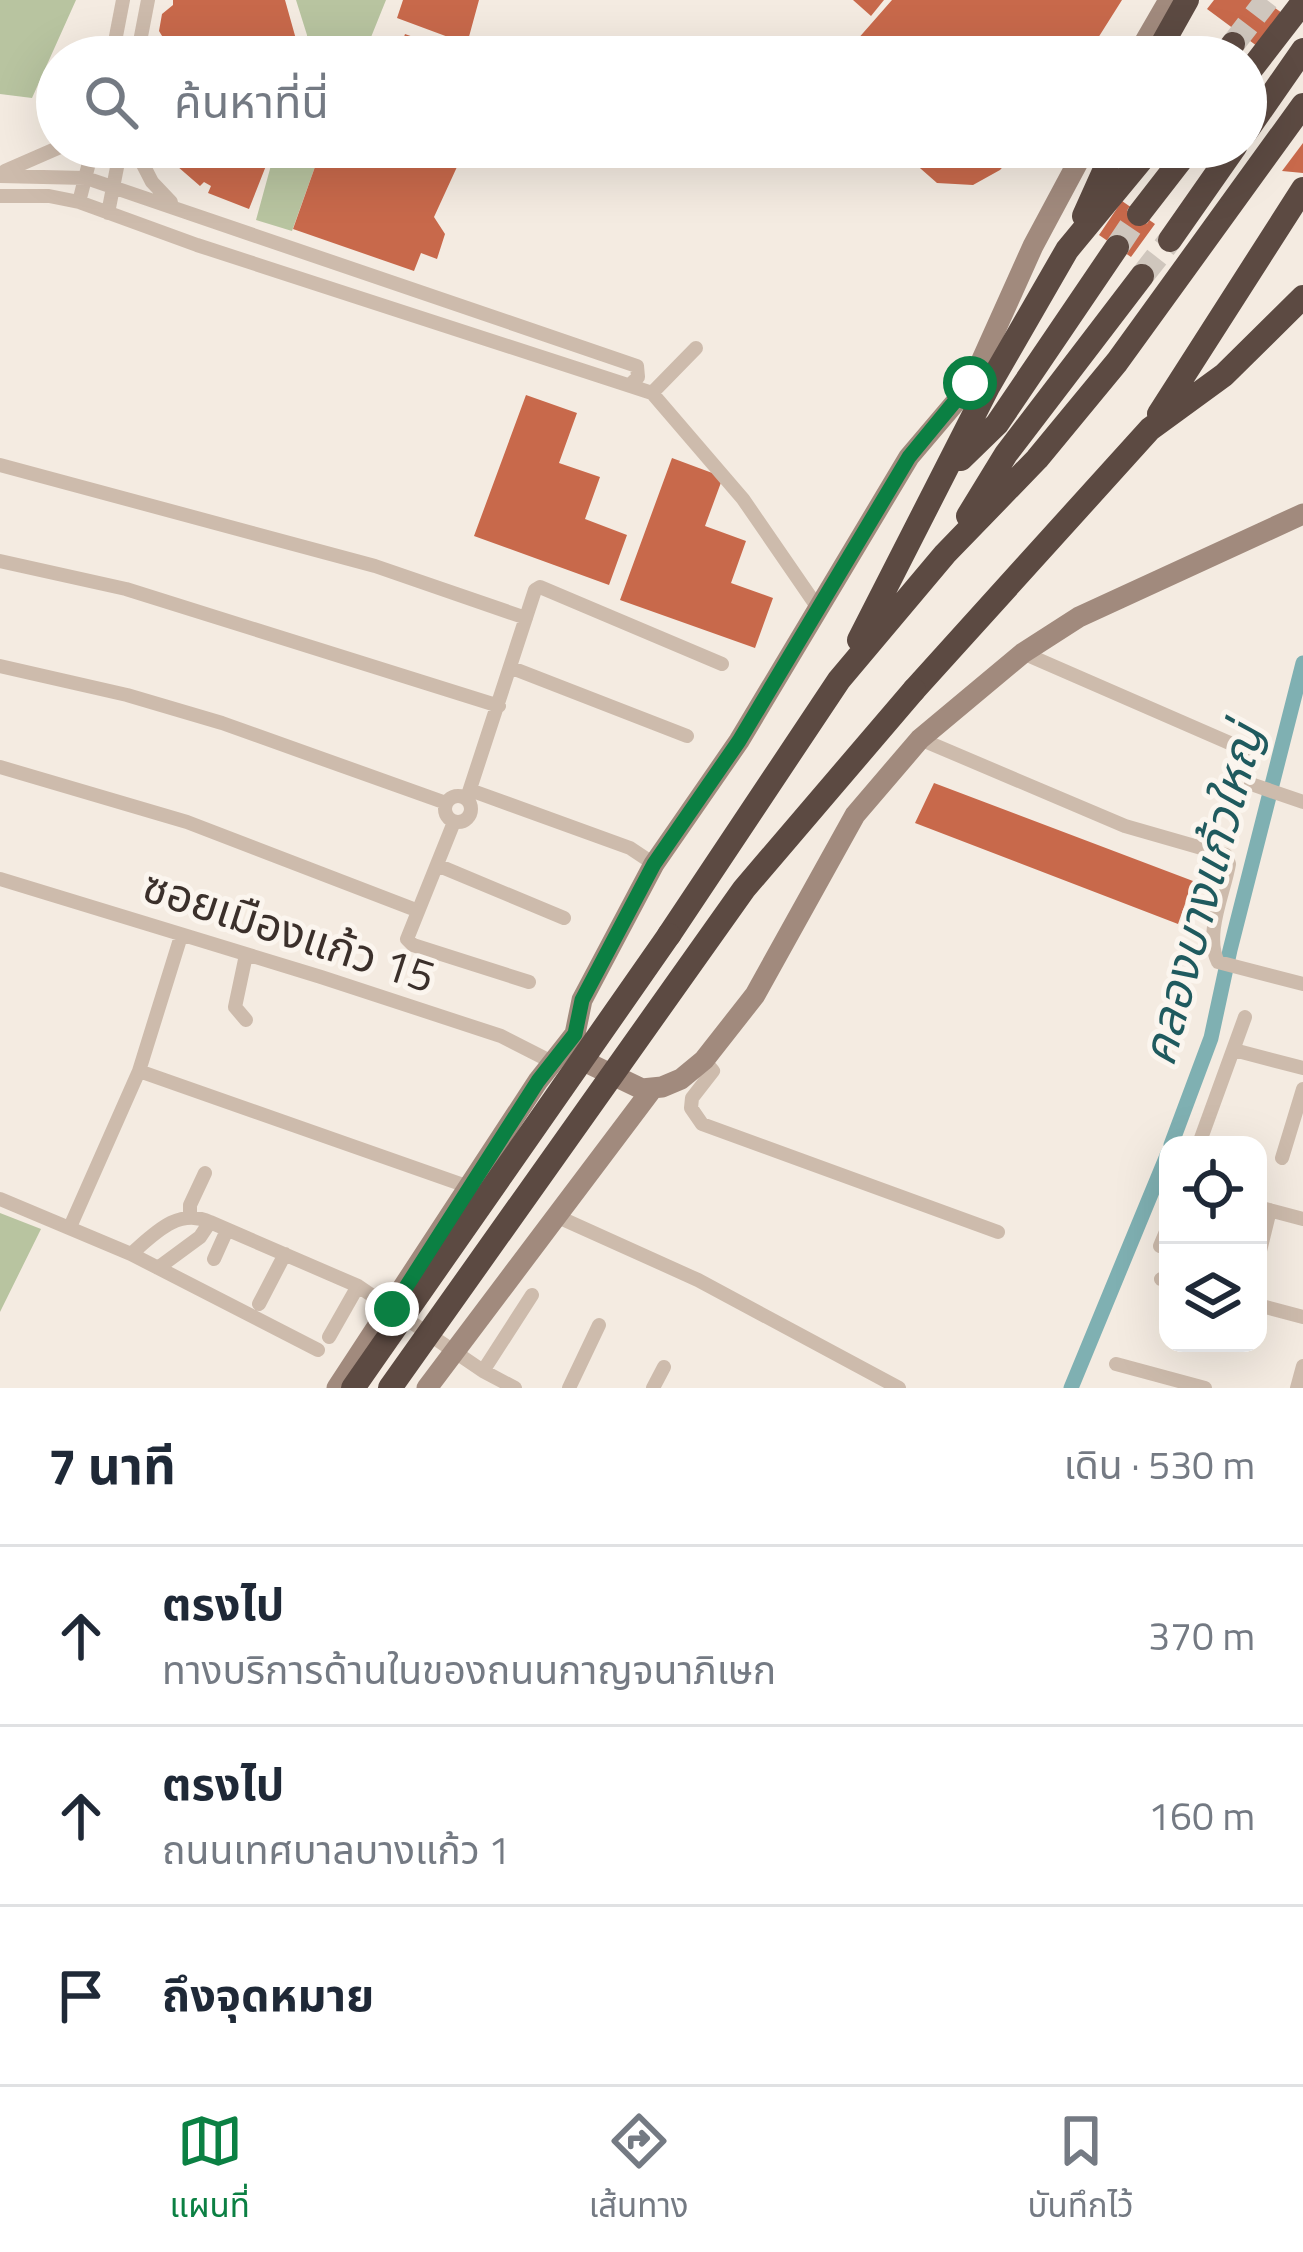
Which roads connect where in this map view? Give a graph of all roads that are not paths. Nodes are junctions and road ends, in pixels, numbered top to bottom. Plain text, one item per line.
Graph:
1 (123, 0) edge
2 (148, 0) edge
3 (1169, 0) edge
4 (1187, 0) edge
5 (1303, 2) edge
6 (116, 36) edge
7 (141, 36) edge
8 (1148, 36) edge
9 (1167, 36) edge
10 (1267, 49) edge
11 (1303, 50) edge
12 (1267, 102) edge
13 (1303, 105) edge
14 (1267, 155) edge
15 (36, 159) edge
16 (88, 168) edge
17 (118, 168) edge
18 (145, 168) edge
19 (1075, 168) edge
20 (1105, 168) edge
21 (1135, 168) edge
22 (1175, 168) edge
23 (1220, 168) edge
24 (1257, 168) edge
25 (0, 174) edge
26 (86, 178) junction
27 (116, 187) junction
28 (1303, 189) edge
29 (0, 196) edge
30 (79, 202) junction
31 (174, 206) junction
32 (108, 213) junction
33 (1139, 214) tunnel mouth
34 (1170, 240) tunnel mouth
35 (1117, 247) tunnel mouth
36 (1067, 250) junction
37 (1142, 276) tunnel mouth
38 (1303, 297) edge
39 (696, 348) dead end
40 (630, 385) junction
41 (652, 392) junction
42 (1150, 429) junction
43 (0, 464) edge
44 (946, 473) junction
45 (1303, 514) edge
46 (945, 554) junction
47 (0, 560) edge
48 (818, 608) junction
49 (526, 617) junction
50 (1023, 653) junction
51 (722, 664) dead end
52 (0, 666) edge
53 (512, 668) junction
54 (839, 680) junction
55 (499, 706) junction
56 (687, 736) dead end
57 (920, 739) junction
58 (1249, 751) dead end
59 (0, 767) edge
60 (1254, 785) dead end
61 (468, 794) junction
62 (1298, 800) edge
63 (446, 803) junction
64 (454, 821) junction
65 (654, 864) junction
66 (437, 865) junction
67 (0, 879) edge
68 (416, 910) junction
69 (564, 918) dead end
70 (182, 936) junction
71 (246, 955) junction
72 (529, 982) dead end
73 (1303, 985) edge
74 (1245, 1017) dead end
75 (246, 1020) dead end
76 (575, 1034) junction
77 (1234, 1050) junction
78 (704, 1060) junction
79 (552, 1062) junction
80 (1303, 1068) edge
81 (139, 1071) junction
82 (653, 1088) junction
83 (1303, 1089) edge
84 (1202, 1136) edge
85 (1282, 1158) dead end
86 (205, 1173) dead end
87 (472, 1188) junction
88 (0, 1199) edge
89 (1267, 1210) edge
90 (556, 1216) junction
91 (190, 1217) junction
92 (1303, 1219) edge
93 (210, 1222) junction
94 (70, 1227) junction
95 (227, 1230) junction
96 (998, 1232) dead end
97 (131, 1254) junction
98 (285, 1254) junction
99 (214, 1258) dead end
100 (158, 1268) junction
101 (358, 1286) junction
102 (532, 1295) dead end
103 (259, 1304) dead end
104 (1267, 1307) edge
105 (392, 1309) junction
106 (1303, 1317) edge
107 (599, 1325) dead end
108 (329, 1337) dead end
109 (318, 1350) dead end
110 (455, 1351) junction
111 (1116, 1364) dead end
112 (664, 1366) dead end
113 (1303, 1366) edge
114 (483, 1370) junction
115 (353, 1378) edge
116 (338, 1388) edge
117 (393, 1388) edge
118 (427, 1388) edge
119 (515, 1388) edge
120 (568, 1388) edge
121 (653, 1388) edge
122 (899, 1388) edge
123 (1205, 1388) edge
124 (1297, 1388) edge

1 - 6 street
2 - 7 street
3 - 8 main road
4 - 9 highway
5 - 10 highway
11 - 12 highway
13 - 14 highway
15 - 25 street
16 - 26 street
17 - 27 street
18 - 31 street
19 - 48 main road
20 - 36 highway
21 - 36 highway
22 - 33 highway
23 - 34 highway
24 - 46 highway
25 - 26 street
26 - 27 street
26 - 30 street
27 - 31 street
27 - 32 street
28 - 42 highway
29 - 30 street
30 - 32 street
31 - 40 street
32 - 40 street
35 - 44 highway
36 - 44 highway
37 - 46 highway
38 - 42 highway
39 - 41 street
40 - 41 street
41 - 48 street
42 - 117 highway, bridge
43 - 49 street
44 - 54 highway
45 - 50 main road
46 - 54 highway
47 - 55 street
48 - 65 main road
49 - 51 street
49 - 53 street
50 - 57 main road
50 - 58 street
52 - 63 street
53 - 55 street
53 - 56 street
54 - 115 highway, bridge
55 - 61 street
57 - 73 street
57 - 78 main road
59 - 68 street
60 - 62 street
61 - 63 street
61 - 64 street
61 - 65 street
63 - 64 street
64 - 66 street
65 - 76 main road
66 - 68 street
66 - 69 street
67 - 70 street, ซอยเมืองแก้ว 15
68 - 72 street
70 - 71 street, ซอยเมืองแก้ว 15
70 - 81 street
71 - 75 street
71 - 79 street, ซอยเมืองแก้ว 15
74 - 77 street
76 - 79 main road
76 - 82 main road
77 - 80 street
77 - 84 street
78 - 82 main road
78 - 96 street
79 - 87 main road
81 - 87 street
81 - 94 street
82 - 90 main road
83 - 85 street
86 - 91 street
87 - 105 main road
88 - 94 street
89 - 92 street
90 - 110 main road
90 - 122 street
91 - 93 street
91 - 97 street
93 - 95 street
93 - 100 street
94 - 97 street
95 - 98 street
95 - 99 street
97 - 100 street
98 - 101 street
98 - 103 street
100 - 109 street
101 - 105 street
101 - 108 street
102 - 114 street
104 - 106 street
105 - 110 street
105 - 115 main road
107 - 120 street
110 - 114 street
110 - 118 main road
111 - 123 street
112 - 121 street
113 - 124 street
114 - 119 street
115 - 116 main road
115 - 117 street

